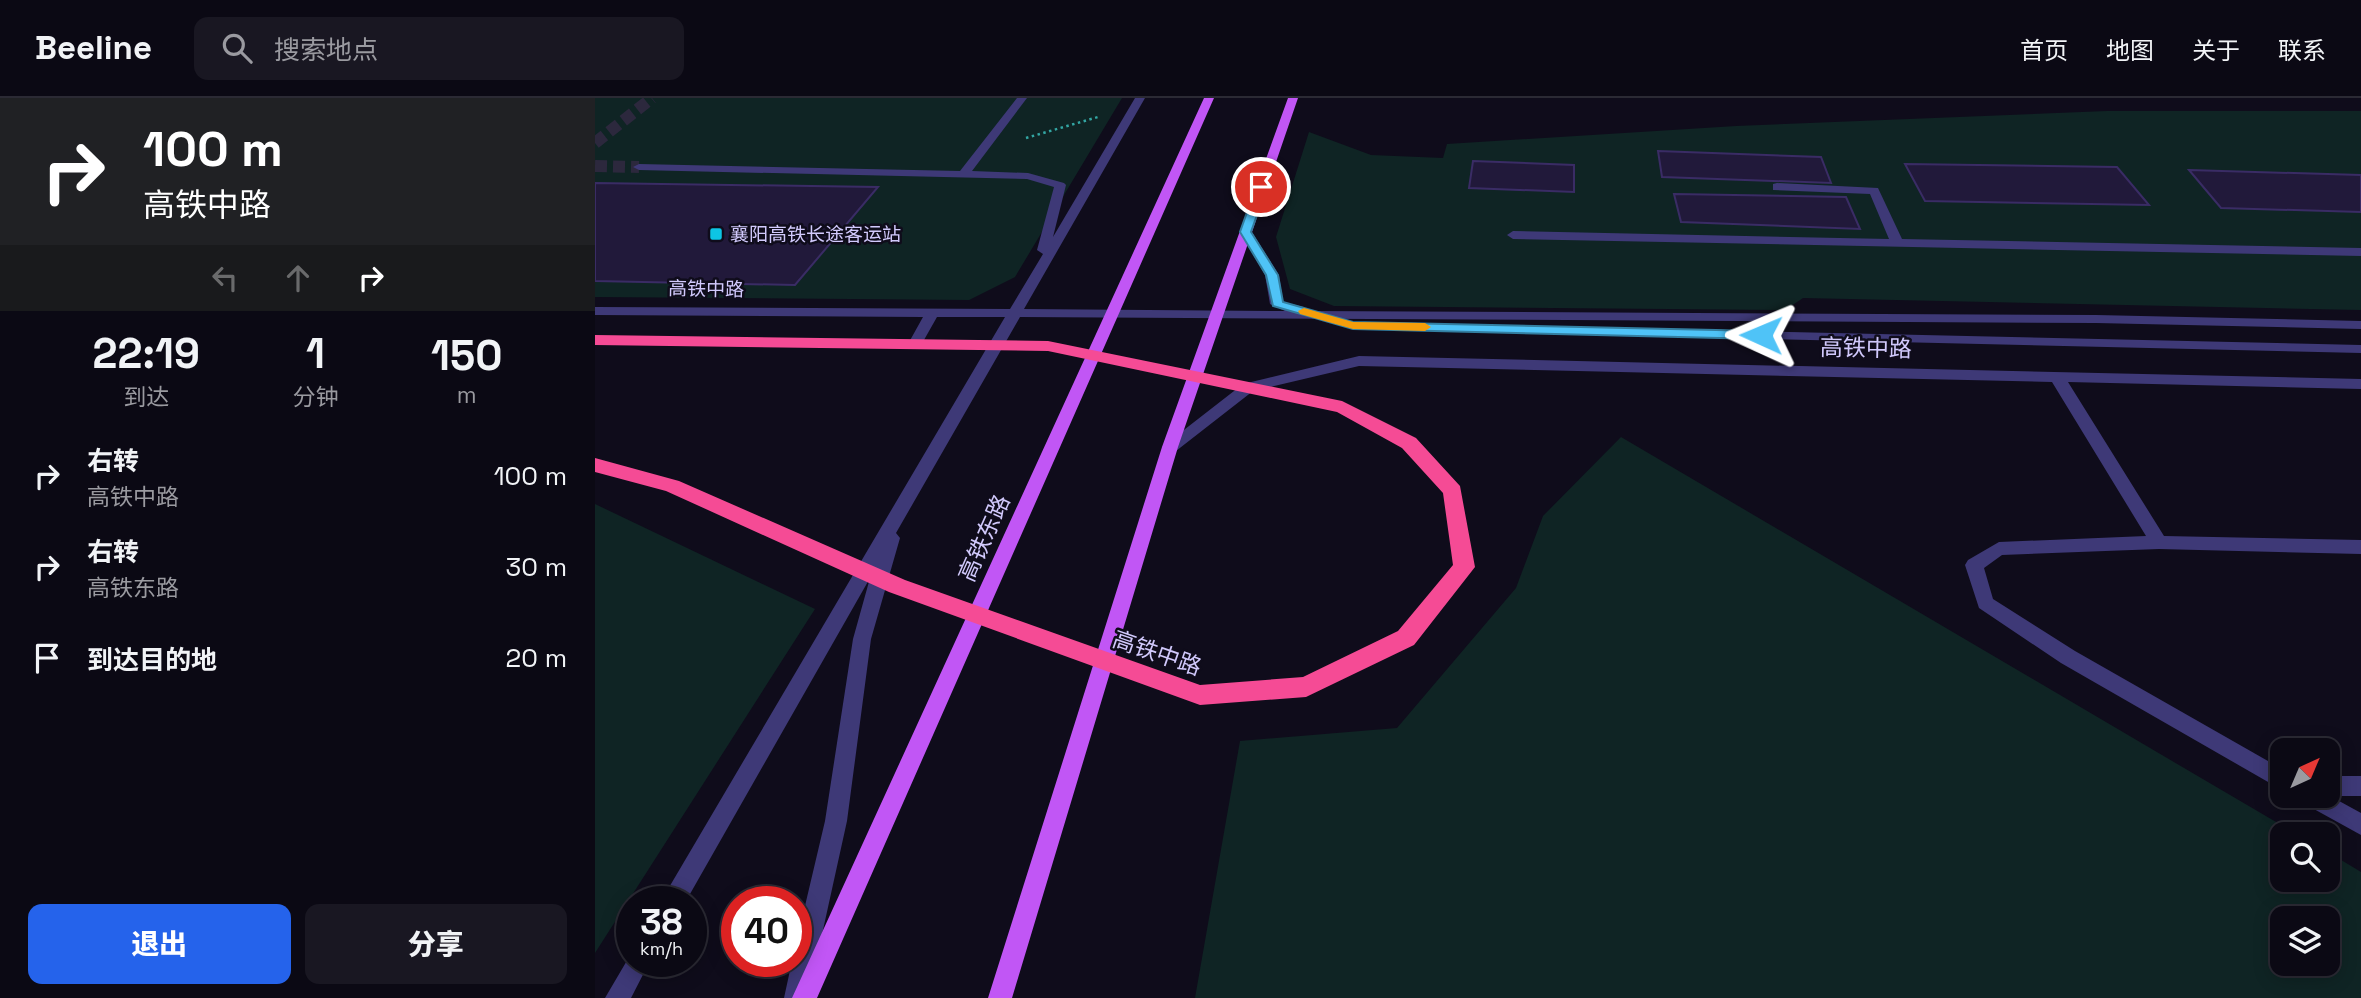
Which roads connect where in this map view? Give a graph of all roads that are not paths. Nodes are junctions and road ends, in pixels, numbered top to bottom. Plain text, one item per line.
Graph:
1 (1022, 98) edge
2 (1140, 98) edge
3 (1209, 98) edge
4 (1293, 98) edge
5 (639, 167) tunnel mouth
6 (964, 174) junction
7 (1777, 187) dead end
8 (1246, 232) junction
9 (1513, 235) dead end
10 (1897, 243) junction
11 (2361, 252) edge
12 (1035, 278) junction
13 (595, 311) edge
14 (932, 314) junction
15 (2361, 325) edge
16 (595, 340) edge
17 (915, 344) junction
18 (2361, 349) edge
19 (2057, 377) junction
20 (2361, 384) edge
21 (1170, 447) junction
22 (595, 465) edge
23 (899, 512) junction
24 (2159, 542) junction
25 (2361, 547) edge
26 (2270, 772) edge
27 (2340, 786) edge
28 (2361, 786) edge
29 (2332, 808) edge
30 (2361, 825) edge
31 (682, 886) edge
32 (629, 977) edge
33 (617, 998) edge
34 (796, 998) edge
35 (804, 998) edge
36 (1000, 998) edge

1 - 6 street
2 - 12 street
3 - 35 main road, 高铁东路
4 - 8 main road
5 - 6 street
6 - 12 street
7 - 10 street
8 - 18 street, 高铁中路
8 - 21 main road
9 - 10 street
10 - 11 street
12 - 23 street
13 - 14 street, 高铁中路
14 - 15 street, 高铁中路
14 - 17 street
16 - 17 highway, 高铁中路
17 - 22 highway, 高铁中路
19 - 20 street, 高铁中路
19 - 21 street, 高铁中路
19 - 24 street
21 - 36 main road
23 - 31 street
23 - 34 street
24 - 25 street
24 - 26 street
27 - 28 street
29 - 30 street
32 - 33 street

